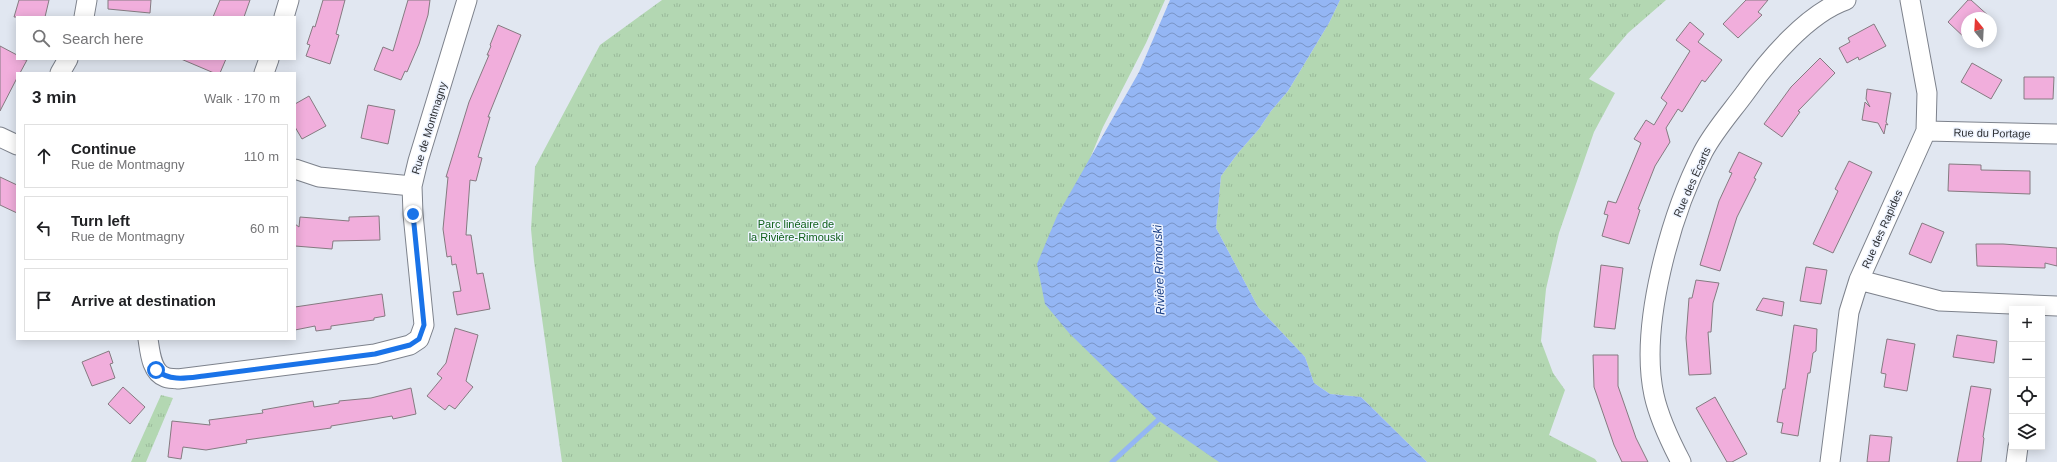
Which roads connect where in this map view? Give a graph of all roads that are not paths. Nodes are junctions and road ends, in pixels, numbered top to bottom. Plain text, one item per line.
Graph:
1 (87, 0) edge
2 (289, 0) edge
3 (467, 0) edge
4 (1846, 0) edge
5 (1910, 0) edge
6 (84, 16) edge
7 (284, 16) edge
8 (67, 60) edge
9 (269, 60) edge
10 (61, 72) edge
11 (264, 72) edge
12 (1926, 131) junction
13 (2057, 134) edge
14 (0, 137) edge
15 (16, 145) edge
16 (296, 169) edge
17 (412, 186) junction
18 (1860, 280) junction
19 (2024, 306) edge
20 (148, 340) edge
21 (2018, 450) edge
22 (1681, 462) edge
23 (1830, 462) edge
24 (2016, 462) edge

1 - 6 street
2 - 7 street
3 - 17 street, Rue de Montmagny
4 - 22 street, Rue des Écarts
5 - 12 street, Rue des Rapides
8 - 10 street
9 - 11 street
12 - 13 street, Rue du Portage
12 - 18 street, Rue des Rapides
14 - 15 street
16 - 17 street
17 - 20 street, Rue de Montmagny
18 - 19 street
18 - 23 street, Rue des Rapides
21 - 24 street

